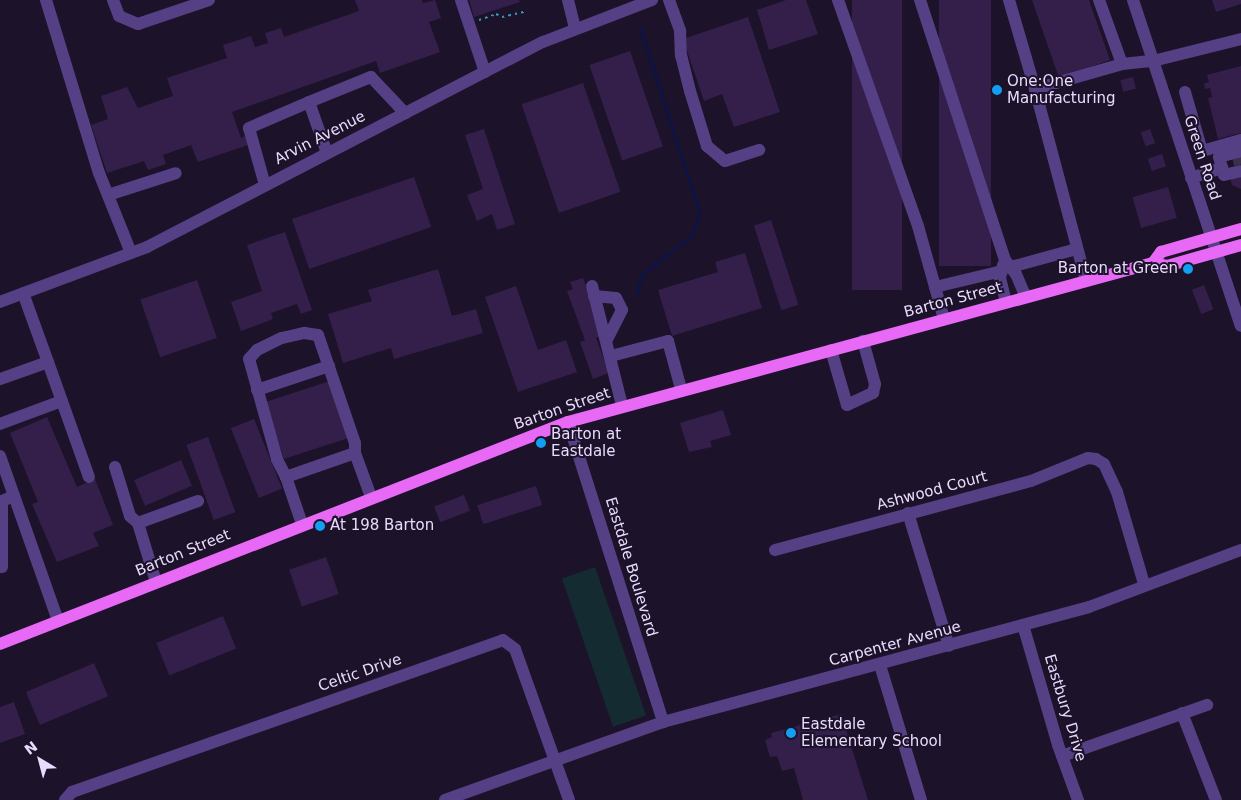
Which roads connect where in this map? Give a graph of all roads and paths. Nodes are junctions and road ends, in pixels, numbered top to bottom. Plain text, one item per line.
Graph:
1 (46, 0) edge
2 (113, 0) edge
3 (209, 0) edge
4 (461, 0) edge
5 (568, 0) edge
6 (652, 0) edge
7 (669, 0) edge
8 (838, 0) edge
9 (920, 0) edge
10 (1009, 0) edge
11 (1100, 0) edge
12 (1133, 0) edge
13 (625, 4) edge
14 (524, 12) dead end
15 (474, 21) dead end
16 (575, 29) junction
17 (1241, 39) edge
18 (1153, 61) junction
19 (1122, 64) junction
20 (485, 72) junction
21 (1034, 89) junction
22 (1185, 92) dead end
23 (309, 102) junction
24 (405, 113) junction
25 (1193, 119) junction
26 (1174, 125) junction
27 (759, 150) dead end
28 (327, 153) junction
29 (1240, 158) edge
30 (1222, 168) junction
31 (176, 173) dead end
32 (1191, 178) junction
33 (265, 185) junction
34 (108, 195) junction
35 (1241, 229) edge
36 (1210, 236) junction
37 (1241, 245) edge
38 (1077, 249) junction
39 (131, 253) junction
40 (1215, 253) junction
41 (1153, 263) junction
42 (1006, 266) junction
43 (1086, 281) junction
44 (935, 288) junction
45 (23, 293) junction
46 (1026, 297) junction
47 (0, 301) edge
48 (1006, 302) junction
49 (944, 319) junction
50 (1241, 326) edge
51 (607, 340) junction
52 (863, 342) junction
53 (831, 350) junction
54 (611, 356) junction
55 (48, 362) junction
56 (328, 366) junction
57 (0, 379) edge
58 (681, 389) junction
59 (257, 390) junction
60 (62, 401) junction
61 (622, 405) junction
62 (568, 422) junction
63 (0, 424) edge
64 (355, 453) junction
65 (0, 456) edge
66 (115, 467) dead end
67 (89, 477) dead end
68 (286, 477) junction
69 (14, 496) junction
70 (371, 497) junction
71 (198, 500) dead end
72 (908, 513) junction
73 (138, 523) junction
74 (302, 524) junction
75 (775, 550) dead end
76 (1241, 550) edge
77 (2, 567) dead end
78 (156, 582) junction
79 (1144, 584) junction
80 (58, 621) junction
81 (1023, 625) junction
82 (0, 644) edge
83 (949, 646) junction
84 (880, 665) junction
85 (1207, 705) dead end
86 (1182, 714) junction
87 (663, 722) junction
88 (1062, 756) junction
89 (555, 761) junction
90 (65, 800) edge
91 (445, 800) edge
92 (569, 800) edge
93 (921, 800) edge
94 (1078, 800) edge
95 (1216, 800) edge

1 - 34 street
2 - 3 street
4 - 20 street
5 - 16 street
6 - 13 street, Arvin Avenue
7 - 27 street
8 - 44 street
9 - 42 street
10 - 21 street
11 - 19 street
12 - 18 street, Green Road
13 - 16 street, Arvin Avenue
14 - 15 path
16 - 20 street, Arvin Avenue
17 - 18 street
18 - 19 street
18 - 26 street, Green Road
19 - 21 street
20 - 24 street, Arvin Avenue
21 - 38 street
22 - 25 street
23 - 24 street
23 - 28 street
23 - 33 street
24 - 28 street, Arvin Avenue
25 - 26 street
25 - 29 street
26 - 32 street, Green Road
28 - 33 street, Arvin Avenue
29 - 30 street
29 - 30 street
30 - 32 street
31 - 34 street
32 - 36 street, Green Road
33 - 39 street, Arvin Avenue
34 - 39 street
35 - 36 main road, Barton Street
36 - 40 street, Green Road
36 - 41 main road, Barton Street
37 - 40 main road, Barton Street
38 - 42 street
38 - 43 street
39 - 45 street, Arvin Avenue
40 - 41 main road, Barton Street
40 - 50 street, Green Road
41 - 43 main road, Barton Street
42 - 44 street
42 - 46 street
42 - 48 street
43 - 46 main road, Barton Street
44 - 49 street
45 - 47 street, Arvin Avenue
45 - 55 street
46 - 48 main road, Barton Street
48 - 49 main road, Barton Street
49 - 52 main road, Barton Street
51 - 51 street
51 - 54 street
52 - 53 main road, Barton Street
52 - 53 street
53 - 58 main road, Barton Street
54 - 58 street
54 - 61 street
55 - 57 street
55 - 60 street
56 - 59 street
56 - 59 street
56 - 64 street
58 - 61 main road, Barton Street
59 - 68 street
60 - 63 street
60 - 67 street
61 - 62 main road, Barton Street
62 - 70 main road, Barton Street
62 - 87 street, Eastdale Boulevard
64 - 68 street
64 - 70 street
65 - 69 street
66 - 73 street
68 - 74 street
69 - 77 street
69 - 80 street
70 - 74 main road, Barton Street
71 - 73 street
72 - 75 street, Ashwood Court
72 - 79 street, Ashwood Court
72 - 83 street
73 - 78 street
74 - 78 main road, Barton Street
76 - 79 street, Carpenter Avenue
78 - 80 main road, Barton Street
79 - 81 street, Carpenter Avenue
80 - 82 main road, Barton Street
81 - 83 street, Carpenter Avenue
81 - 88 street, Eastbury Drive
83 - 84 street, Carpenter Avenue
84 - 87 street, Carpenter Avenue
84 - 93 street
85 - 86 street
86 - 88 street
86 - 95 street
87 - 89 street, Carpenter Avenue
88 - 94 street, Eastbury Drive
89 - 90 street, Celtic Drive
89 - 91 street, Carpenter Avenue
89 - 92 street, Celtic Drive

